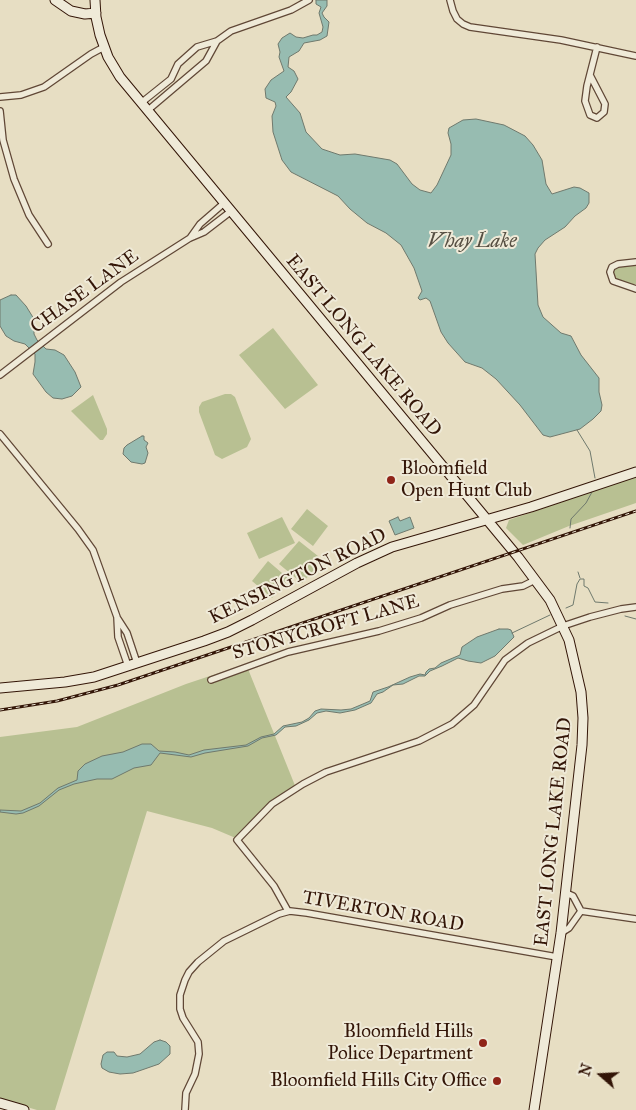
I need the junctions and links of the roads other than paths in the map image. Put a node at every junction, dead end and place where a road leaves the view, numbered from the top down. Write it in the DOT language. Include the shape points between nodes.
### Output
graph roads {
  1 [pos="55,0"];
  2 [pos="95,0"];
  3 [pos="309,0"];
  4 [pos="450,0"];
  5 [pos="96,13"];
  6 [pos="217,41"];
  7 [pos="597,47"];
  8 [pos="104,48"];
  9 [pos="636,56"];
  10 [pos="590,75"];
  11 [pos="172,79"];
  12 [pos="177,85"];
  13 [pos="158,90"];
  14 [pos="0,96"];
  15 [pos="163,97"];
  16 [pos="144,107"];
  17 [pos="0,111"];
  18 [pos="223,204"];
  19 [pos="230,212"];
  20 [pos="190,238"];
  21 [pos="48,244"];
  22 [pos="636,262"];
  23 [pos="636,289"];
  24 [pos="0,375"];
  25 [pos="0,434"];
  26 [pos="636,472"];
  27 [pos="485,519"];
  28 [pos="535,580"];
  29 [pos="636,607"];
  30 [pos="117,617"];
  31 [pos="564,626"];
  32 [pos="132,664"];
  33 [pos="211,680"];
  34 [pos="0,688"];
  35 [pos="566,893"];
  36 [pos="580,911"];
  37 [pos="288,912"];
  38 [pos="636,919"];
  39 [pos="561,933"];
  40 [pos="558,957"];
  41 [pos="0,1102"];
  42 [pos="24,1110"];
  43 [pos="185,1110"];
  44 [pos="534,1110"];
  1 -- 5 [label="main road" via="75,12"];
  2 -- 5 [label="main road, EAST LONG LAKE ROAD"];
  3 -- 6 [label="street" via="231,32"];
  4 -- 7 [label="street" via="457,19 470,27"];
  5 -- 8 [label="main road, EAST LONG LAKE ROAD"];
  6 -- 11 [label="street" via="197,47 178,64"];
  6 -- 12 [label="street" via="208,59"];
  7 -- 9 [label="street"];
  7 -- 10 [label="street"];
  8 -- 14 [label="street" via="44,87 21,95"];
  8 -- 16 [label="main road, EAST LONG LAKE ROAD" via="120,78"];
  10 -- 10 [label="street" via="585,101 590,115 597,118 603,114 605,104"];
  11 -- 12 [label="street"];
  11 -- 13 [label="street"];
  12 -- 15 [label="street"];
  13 -- 15 [label="street"];
  13 -- 16 [label="street"];
  15 -- 16 [label="street"];
  16 -- 18 [label="main road, EAST LONG LAKE ROAD"];
  17 -- 21 [label="street" via="3,140 14,179 29,215"];
  18 -- 19 [label="main road, EAST LONG LAKE ROAD"];
  18 -- 20 [label="street, CHASE LANE" via="200,224"];
  19 -- 20 [label="street, CHASE LANE" via="204,232"];
  19 -- 27 [label="main road, EAST LONG LAKE ROAD"];
  20 -- 24 [label="street, CHASE LANE" via="120,282"];
  22 -- 23 [label="street" via="618,264 610,272 613,281"];
  25 -- 30 [label="street" via="87,541 97,559"];
  26 -- 27 [label="main road, KENSINGTON ROAD" via="532,507"];
  27 -- 28 [label="main road, EAST LONG LAKE ROAD"];
  27 -- 32 [label="main road, KENSINGTON ROAD" via="392,547 228,632"];
  28 -- 31 [label="main road, EAST LONG LAKE ROAD"];
  28 -- 33 [label="street, STONYCROFT LANE" via="450,605 379,631 288,652"];
  29 -- 31 [label="street" via="598,614"];
  30 -- 32 [label="street" via="127,633"];
  30 -- 32 [label="street" via="118,637"];
  31 -- 35 [label="main road, EAST LONG LAKE ROAD" via="578,675 583,718"];
  31 -- 37 [label="street" via="510,655 474,705 452,724 419,741 311,779 282,797 237,840 274,886"];
  32 -- 34 [label="main road, KENSINGTON ROAD" via="78,680"];
  35 -- 36 [label="street" via="573,896"];
  35 -- 39 [label="main road, EAST LONG LAKE ROAD"];
  36 -- 38 [label="street"];
  36 -- 39 [label="street" via="569,928"];
  37 -- 40 [label="street, TIVERTON ROAD"];
  37 -- 43 [label="street, TIVERTON ROAD" via="224,941 187,975 180,991 179,1006 198,1042 199,1054 186,1094"];
  39 -- 40 [label="main road, EAST LONG LAKE ROAD"];
  40 -- 44 [label="main road, EAST LONG LAKE ROAD"];
  41 -- 42 [label="main road"];
}
